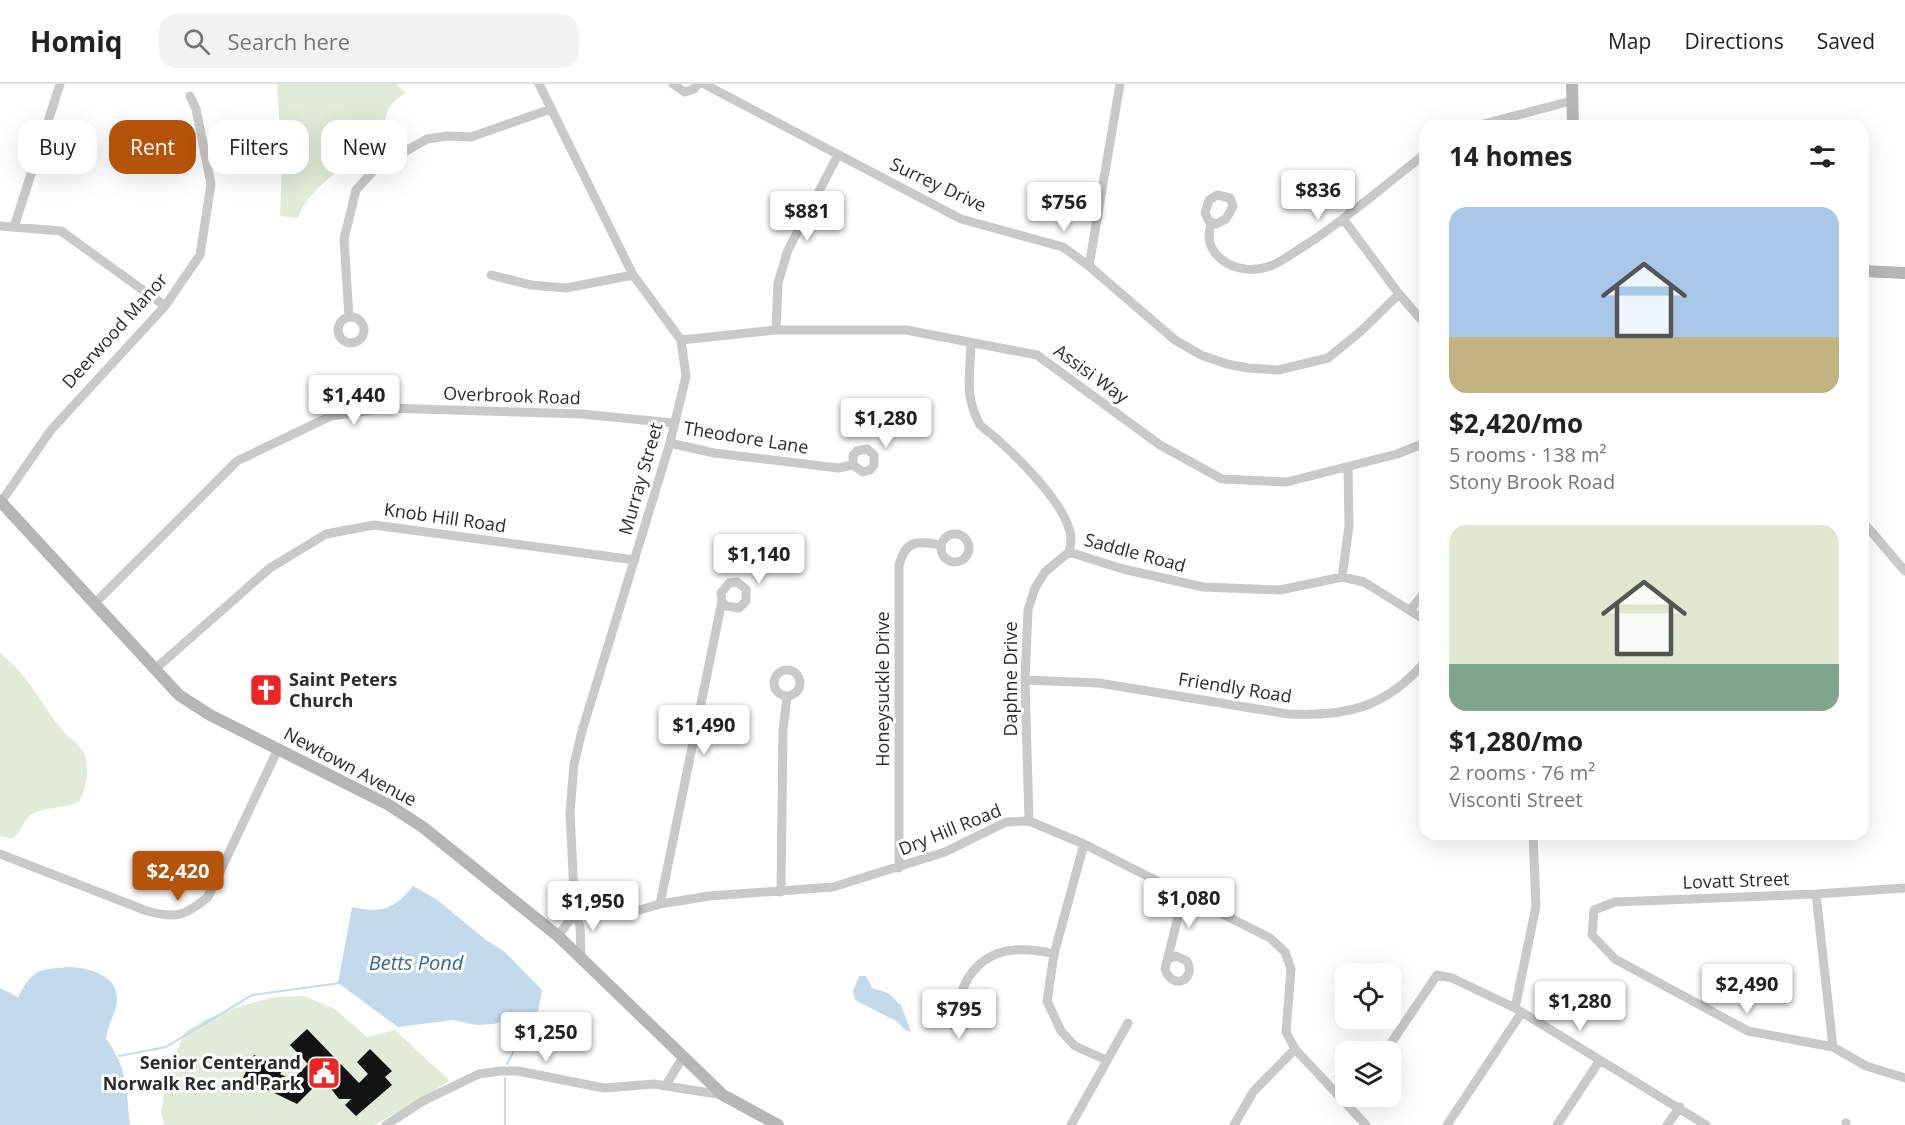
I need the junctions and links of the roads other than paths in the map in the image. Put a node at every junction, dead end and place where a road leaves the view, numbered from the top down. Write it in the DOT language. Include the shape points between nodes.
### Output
graph roads {
  1 [pos="60,84"];
  2 [pos="539,84"];
  3 [pos="673,84"];
  4 [pos="698,84"];
  5 [pos="704,84"];
  6 [pos="1120,84"];
  7 [pos="1572,84"];
  8 [pos="190,96"];
  9 [pos="1571,100"];
  10 [pos="551,109"];
  11 [pos="1498,120"];
  12 [pos="1573,120"];
  13 [pos="838,155"];
  14 [pos="1419,159"];
  15 [pos="1344,220"];
  16 [pos="1211,223"];
  17 [pos="0,226"];
  18 [pos="14,227"];
  19 [pos="1089,266"];
  20 [pos="1869,271"];
  21 [pos="1905,273"];
  22 [pos="491,275"];
  23 [pos="633,275"];
  24 [pos="1400,294"];
  25 [pos="165,306"];
  26 [pos="349,317"];
  27 [pos="1419,317"];
  28 [pos="776,330"];
  29 [pos="681,340"];
  30 [pos="971,344"];
  31 [pos="673,423"];
  32 [pos="670,443"];
  33 [pos="1419,445"];
  34 [pos="853,465"];
  35 [pos="1348,467"];
  36 [pos="0,502"];
  37 [pos="1869,529"];
  38 [pos="941,545"];
  39 [pos="1069,552"];
  40 [pos="635,560"];
  41 [pos="1905,571"];
  42 [pos="1342,577"];
  43 [pos="1419,599"];
  44 [pos="722,601"];
  45 [pos="94,604"];
  46 [pos="1411,609"];
  47 [pos="1419,615"];
  48 [pos="1419,667"];
  49 [pos="154,669"];
  50 [pos="1024,681"];
  51 [pos="787,697"];
  52 [pos="278,749"];
  53 [pos="1029,821"];
  54 [pos="1533,840"];
  55 [pos="1084,843"];
  56 [pos="0,854"];
  57 [pos="899,868"];
  58 [pos="1905,888"];
  59 [pos="781,892"];
  60 [pos="1184,893"];
  61 [pos="1816,894"];
  62 [pos="660,904"];
  63 [pos="575,913"];
  64 [pos="558,936"];
  65 [pos="1054,954"];
  66 [pos="581,957"];
  67 [pos="1168,959"];
  68 [pos="959,999"];
  69 [pos="1519,1010"];
  70 [pos="1128,1023"];
  71 [pos="1392,1041"];
  72 [pos="1833,1047"];
  73 [pos="1295,1049"];
  74 [pos="683,1057"];
  75 [pos="1106,1060"];
  76 [pos="1600,1060"];
  77 [pos="1905,1078"];
  78 [pos="666,1085"];
  79 [pos="1335,1085"];
  80 [pos="723,1095"];
  81 [pos="1356,1107"];
  82 [pos="1680,1107"];
  83 [pos="386,1125"];
  84 [pos="778,1125"];
  85 [pos="1071,1125"];
  86 [pos="1234,1125"];
  87 [pos="1366,1125"];
  88 [pos="1447,1125"];
  89 [pos="1557,1125"];
  90 [pos="1667,1125"];
  91 [pos="1706,1125"];
  1 -- 18 [label="street"];
  2 -- 10 [label="street, Murray Street"];
  3 -- 4 [label="street" via="685,92"];
  5 -- 13 [label="street, Surrey Drive"];
  6 -- 19 [label="street"];
  7 -- 9 [label="main road"];
  8 -- 25 [label="street, Deerwood Manor" via="211,184 200,255"];
  9 -- 11 [label="street"];
  9 -- 12 [label="main road"];
  10 -- 23 [label="street, Murray Street"];
  10 -- 26 [label="street" via="471,137 427,139 376,168 356,190 345,231"];
  13 -- 19 [label="street, Surrey Drive" via="961,219 1063,247"];
  13 -- 28 [label="street" via="788,250 778,283"];
  14 -- 15 [label="street"];
  15 -- 16 [label="street" via="1273,265 1257,269 1240,269 1214,253 1209,240"];
  15 -- 24 [label="street"];
  17 -- 18 [label="street"];
  18 -- 25 [label="street" via="61,231"];
  19 -- 24 [label="street, Surrey Drive" via="1175,340 1201,355 1248,369 1278,370 1328,358"];
  20 -- 21 [label="main road"];
  22 -- 23 [label="street" via="531,285 567,288"];
  23 -- 29 [label="street, Murray Street"];
  24 -- 27 [label="street"];
  25 -- 36 [label="street, Deerwood Manor" via="57,423"];
  28 -- 29 [label="street, Assisi Way"];
  28 -- 30 [label="street, Assisi Way" via="906,330"];
  29 -- 31 [label="street, Murray Street" via="686,376"];
  30 -- 35 [label="street, Assisi Way" via="1037,355 1160,445 1222,479 1287,482"];
  30 -- 39 [label="street, Saddle Road" via="969,399 974,414 980,425 1051,496 1071,538"];
  31 -- 32 [label="street, Murray Street"];
  31 -- 45 [label="street, Overbrook Road" via="582,414 386,408 331,416 237,461"];
  32 -- 34 [label="street, Theodore Lane" via="796,463 838,468"];
  32 -- 40 [label="street, Murray Street"];
  33 -- 35 [label="street, Assisi Way"];
  35 -- 42 [label="street" via="1349,526"];
  36 -- 45 [label="main road, Newtown Avenue"];
  37 -- 41 [label="street"];
  38 -- 57 [label="street, Honeysuckle Drive" via="914,543 906,549 899,566"];
  39 -- 42 [label="street, Saddle Road" via="1203,587 1280,590"];
  39 -- 50 [label="street, Daphne Drive" via="1045,572 1035,588 1028,610"];
  40 -- 49 [label="street, Knob Hill Road" via="374,525 326,534 270,568"];
  40 -- 63 [label="street, Murray Street" via="574,764 570,813"];
  42 -- 46 [label="street, Saddle Road" via="1364,582"];
  43 -- 46 [label="street"];
  44 -- 62 [label="street"];
  45 -- 49 [label="main road, Newtown Avenue"];
  46 -- 47 [label="street, Saddle Road"];
  48 -- 50 [label="street, Friendly Road" via="1371,704 1348,713 1317,715 1288,714 1099,683"];
  49 -- 52 [label="main road, Newtown Avenue" via="190,703"];
  50 -- 53 [label="street, Daphne Drive"];
  51 -- 59 [label="street"];
  52 -- 56 [label="street" via="208,897 181,915 147,911"];
  52 -- 64 [label="main road, Newtown Avenue" via="415,822"];
  53 -- 55 [label="street, Dry Hill Road"];
  53 -- 57 [label="street, Dry Hill Road" via="1006,822 945,852"];
  54 -- 69 [label="street" via="1536,906"];
  55 -- 60 [label="street, Dry Hill Road"];
  55 -- 65 [label="street"];
  57 -- 59 [label="street, Dry Hill Road" via="833,887"];
  58 -- 61 [label="street, Lovatt Street"];
  59 -- 62 [label="street, Dry Hill Road" via="709,896"];
  60 -- 67 [label="street"];
  60 -- 73 [label="street, Dry Hill Road" via="1270,938 1285,952 1291,969 1286,1032"];
  61 -- 72 [label="street"];
  61 -- 72 [label="street, Lovatt Street" via="1615,902 1594,910 1592,935 1615,959 1748,1031"];
  62 -- 63 [label="street, Dry Hill Road" via="633,912"];
  63 -- 64 [label="street"];
  63 -- 66 [label="street, Murray Street" via="580,926"];
  64 -- 66 [label="main road, Newtown Avenue"];
  65 -- 68 [label="street" via="1016,948 992,956 971,972"];
  65 -- 75 [label="street" via="1047,1001 1052,1014 1075,1046"];
  66 -- 74 [label="main road, Newtown Avenue"];
  69 -- 71 [label="street" via="1452,978 1437,975"];
  69 -- 76 [label="street"];
  69 -- 88 [label="street"];
  70 -- 75 [label="street"];
  72 -- 77 [label="street" via="1866,1066"];
  73 -- 79 [label="street, Dry Hill Road"];
  73 -- 86 [label="street" via="1253,1092"];
  74 -- 78 [label="street"];
  74 -- 80 [label="main road, Newtown Avenue"];
  75 -- 85 [label="street"];
  76 -- 82 [label="street"];
  76 -- 89 [label="street"];
  78 -- 80 [label="street"];
  78 -- 83 [label="street" via="604,1088 518,1071 478,1074 423,1101"];
  80 -- 84 [label="main road, Newtown Avenue"];
  81 -- 87 [label="street, Dry Hill Road"];
  82 -- 90 [label="street"];
  82 -- 91 [label="street"];
}
